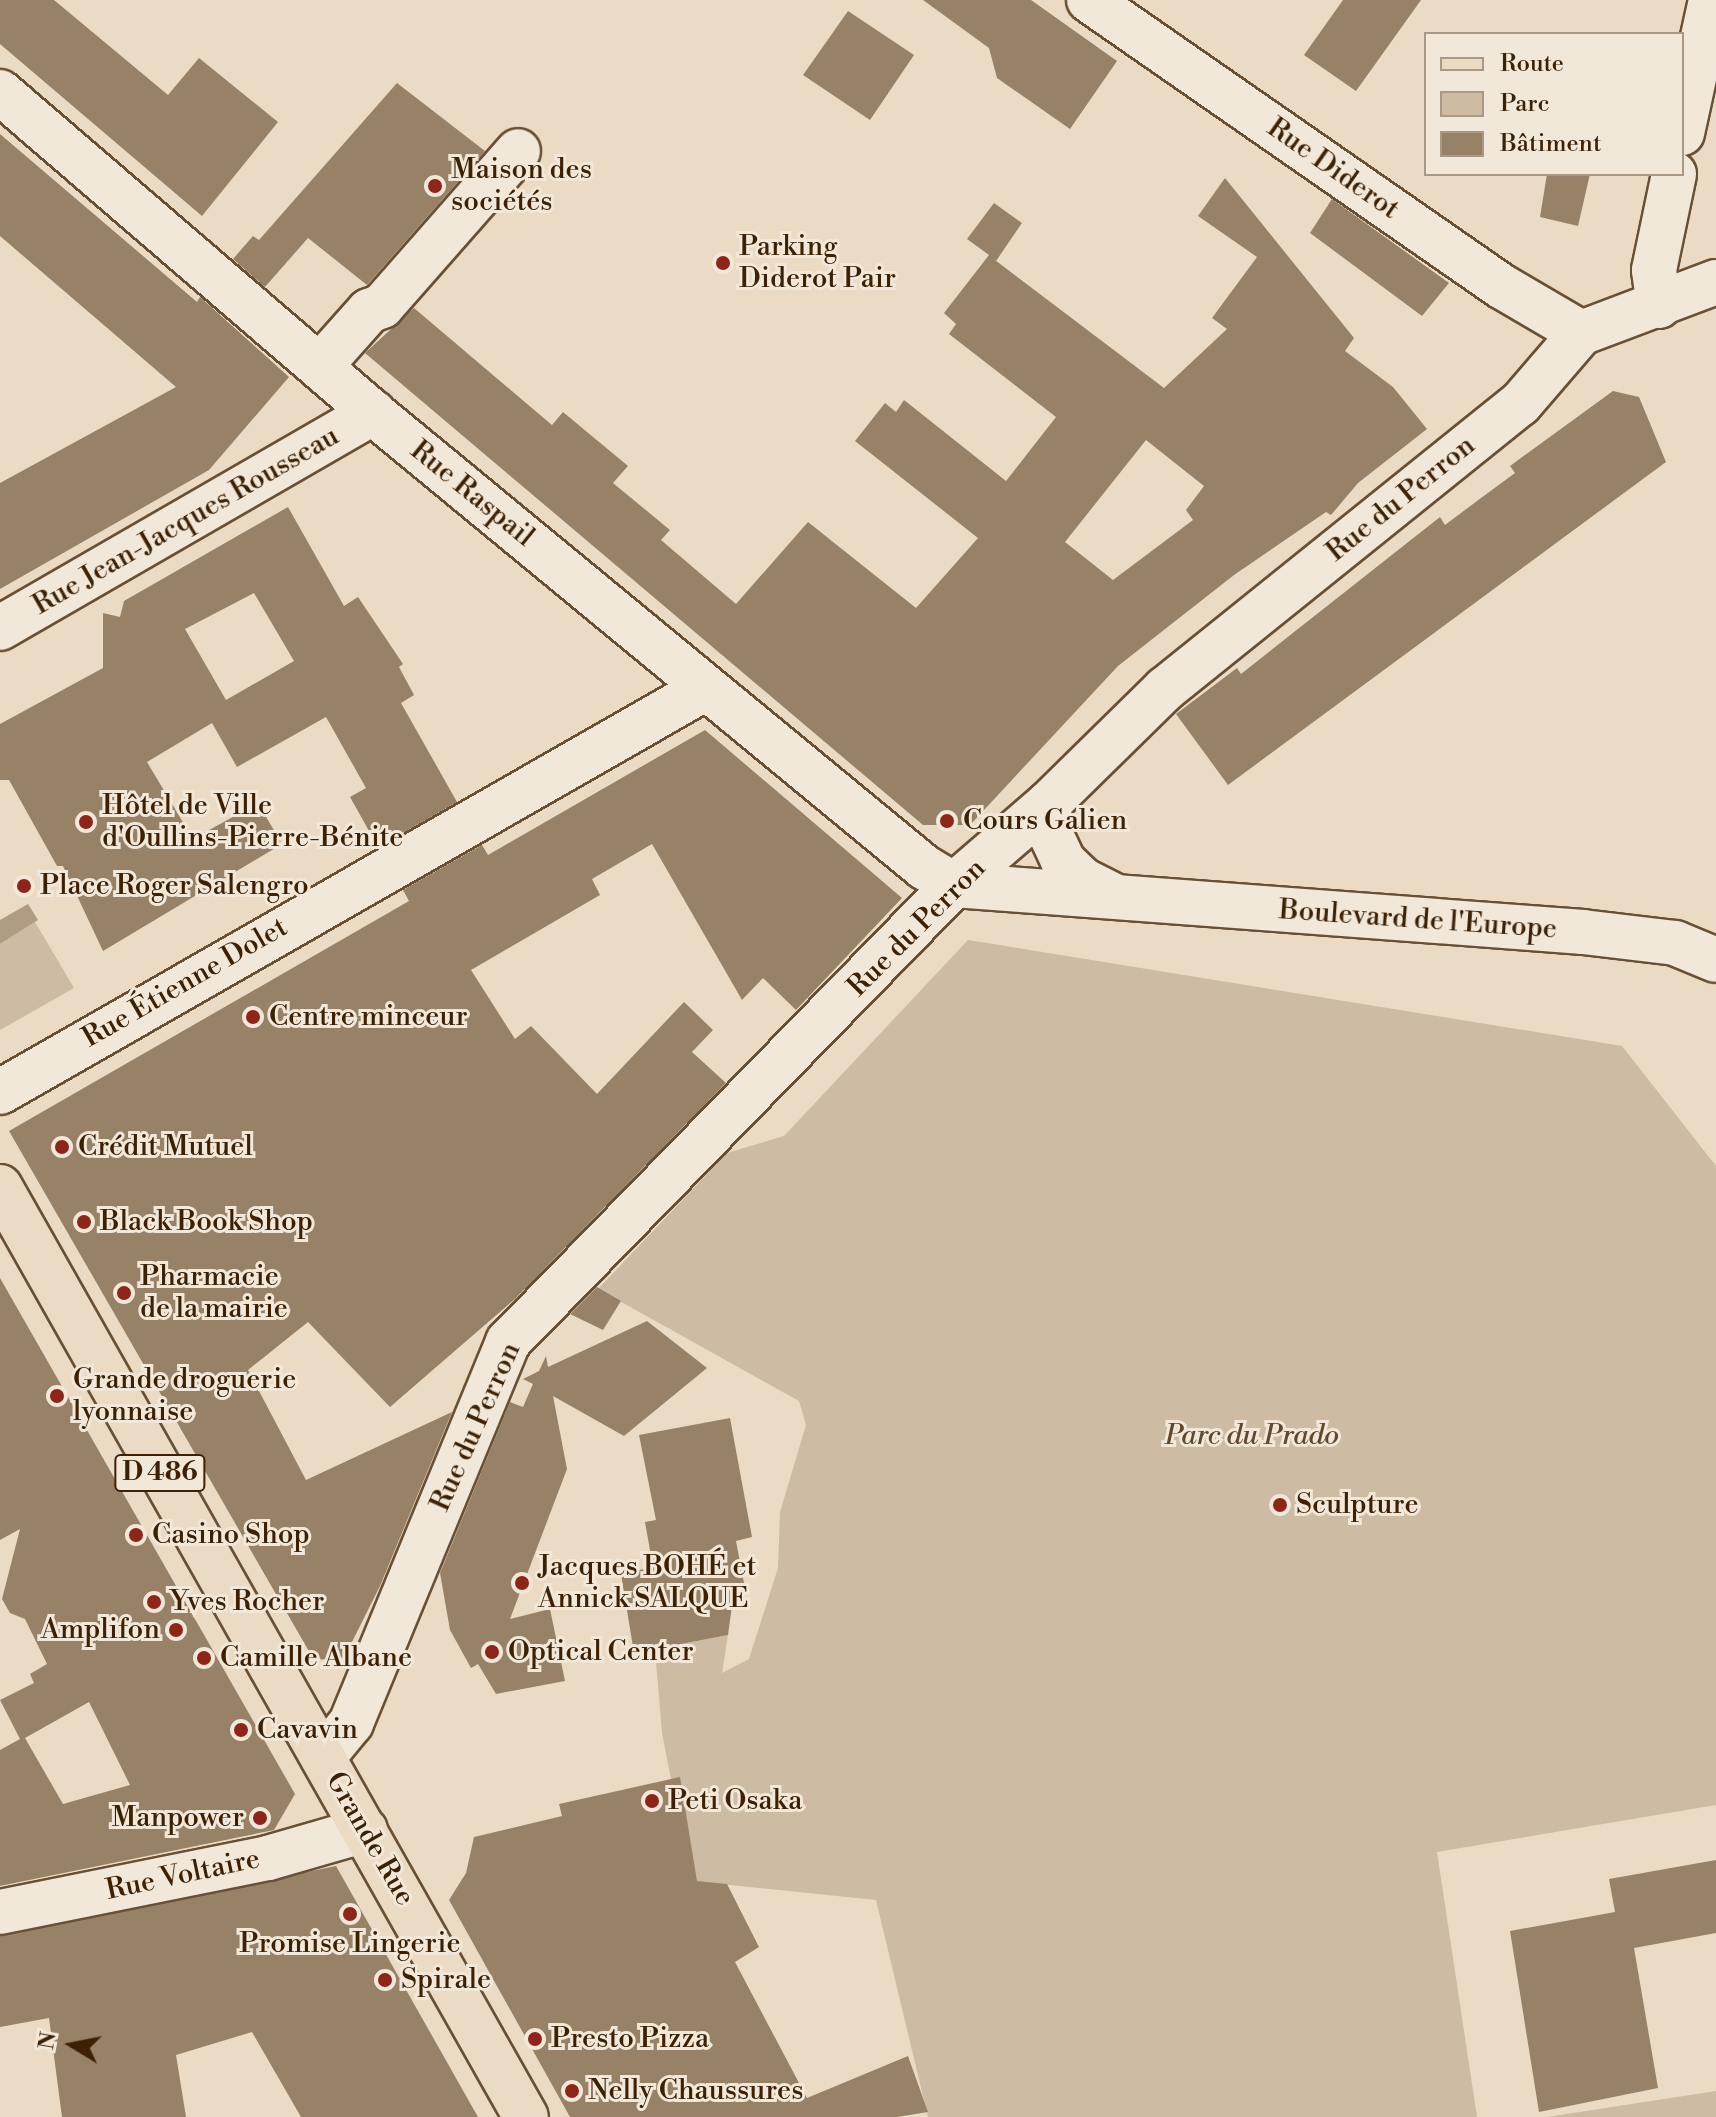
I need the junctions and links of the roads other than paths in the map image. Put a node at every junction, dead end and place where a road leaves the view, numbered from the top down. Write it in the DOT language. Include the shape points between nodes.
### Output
graph roads {
  1 [pos="1089,0"];
  2 [pos="1711,0"];
  3 [pos="0,92"];
  4 [pos="1684,124"];
  5 [pos="518,151"];
  6 [pos="1674,176"];
  7 [pos="1716,282"];
  8 [pos="1659,306"];
  9 [pos="1581,333"];
  10 [pos="320,366"];
  11 [pos="373,413"];
  12 [pos="0,628"];
  13 [pos="706,688"];
  14 [pos="1048,804"];
  15 [pos="954,885"];
  16 [pos="1116,897"];
  17 [pos="1716,960"];
  18 [pos="0,1092"];
  19 [pos="0,1187"];
  20 [pos="323,1757"];
  21 [pos="365,1830"];
  22 [pos="0,1912"];
  23 [pos="526,2117"];
  1 -- 9 [label="street, Rue Diderot" via="1501,286"];
  2 -- 4 [label="street"];
  3 -- 10 [label="street, Rue Raspail"];
  5 -- 10 [label="street" via="382,306 369,311"];
  6 -- 8 [label="street" via="1654,270"];
  7 -- 8 [label="street"];
  8 -- 9 [label="street"];
  9 -- 14 [label="street, Rue du Perron" via="1520,404 1165,689"];
  10 -- 11 [label="street, Rue Raspail"];
  11 -- 12 [label="street, Rue Jean-Jacques Rousseau"];
  11 -- 13 [label="street, Rue Raspail"];
  13 -- 15 [label="street, Rue Raspail" via="924,867"];
  13 -- 18 [label="street, Rue Étienne Dolet"];
  14 -- 15 [label="street, Rue du Perron"];
  14 -- 16 [label="street, Boulevard de l'Europe" via="1052,837 1063,861 1083,880"];
  15 -- 16 [label="street, Boulevard de l'Europe"];
  15 -- 20 [label="street, Rue du Perron" via="508,1342 351,1723"];
  16 -- 17 [label="street, Boulevard de l'Europe" via="1583,932 1675,943"];
  19 -- 20 [label="main road, Grande Rue / D 486"];
  20 -- 21 [label="main road, Grande Rue / D 486"];
  21 -- 22 [label="street, Rue Voltaire" via="268,1858"];
  21 -- 23 [label="main road, Grande Rue / D 486"];
}
